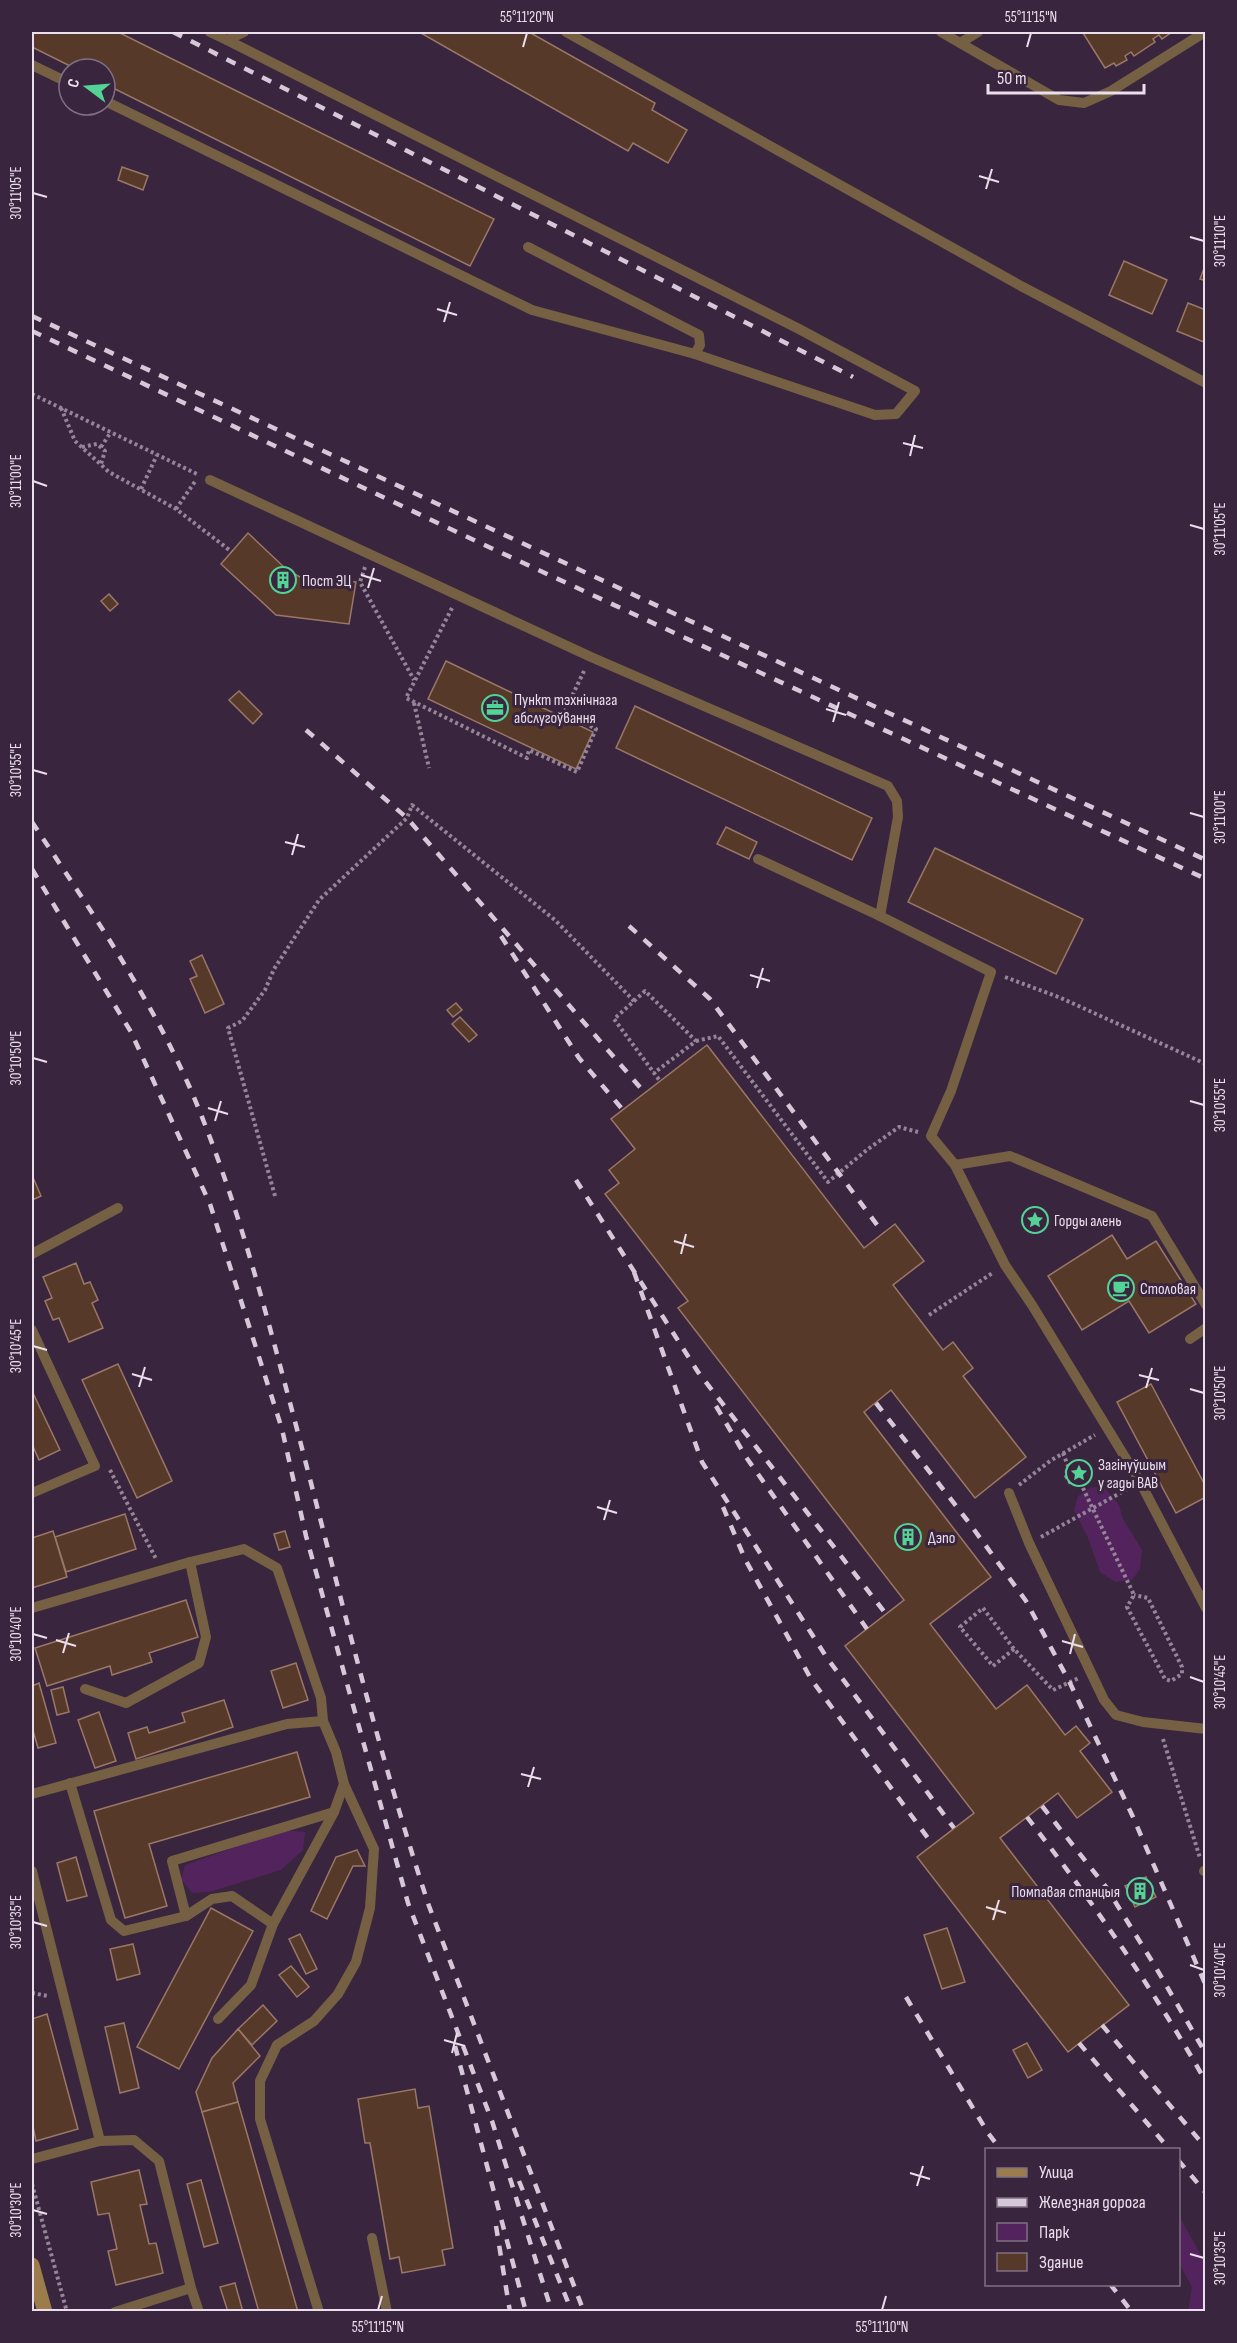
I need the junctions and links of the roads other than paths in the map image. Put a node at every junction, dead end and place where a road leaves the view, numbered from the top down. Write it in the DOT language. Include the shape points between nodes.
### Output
graph roads {
  1 [pos="210,32"];
  2 [pos="244,32"];
  3 [pos="566,32"];
  4 [pos="941,32"];
  5 [pos="978,32"];
  6 [pos="1205,32"];
  7 [pos="227,40"];
  8 [pos="960,43"];
  9 [pos="32,65"];
  10 [pos="57,77"];
  11 [pos="117,107"];
  12 [pos="528,247"];
  13 [pos="695,354"];
  14 [pos="1206,383"];
  15 [pos="210,480"];
  16 [pos="758,859"];
  17 [pos="880,916"];
  18 [pos="955,1165"];
  19 [pos="118,1208"];
  20 [pos="32,1254"];
  21 [pos="1206,1305"];
  22 [pos="1206,1328"];
  23 [pos="32,1330"];
  24 [pos="1190,1339"];
  25 [pos="32,1493"];
  26 [pos="1009,1493"];
  27 [pos="190,1562"];
  28 [pos="32,1608"];
  29 [pos="1206,1608"];
  30 [pos="85,1689"];
  31 [pos="322,1721"];
  32 [pos="1206,1729"];
  33 [pos="70,1784"];
  34 [pos="344,1784"];
  35 [pos="32,1794"];
  36 [pos="334,1812"];
  37 [pos="32,1871"];
  38 [pos="186,1917"];
  39 [pos="273,1924"];
  40 [pos="218,2019"];
  41 [pos="100,2141"];
  42 [pos="32,2159"];
  43 [pos="372,2238"];
  44 [pos="32,2265"];
  45 [pos="191,2288"];
  46 [pos="144,2308"];
  47 [pos="45,2312"];
  48 [pos="115,2312"];
  49 [pos="199,2312"];
  50 [pos="319,2312"];
  51 [pos="387,2312"];
  1 -- 7 [label="lane"];
  2 -- 7 [label="lane"];
  3 -- 14 [label="lane" via="1022,286"];
  4 -- 8 [label="lane"];
  5 -- 8 [label="lane"];
  6 -- 8 [label="lane" via="1084,104 1059,100"];
  7 -- 13 [label="lane" via="915,391 896,414 875,415"];
  9 -- 10 [label="lane"];
  11 -- 13 [label="lane" via="532,310"];
  12 -- 13 [label="lane" via="699,335 700,345"];
  15 -- 17 [label="lane" via="591,657 888,786 897,801 898,817"];
  16 -- 17 [label="lane"];
  17 -- 18 [label="lane" via="991,972 951,1091 931,1136"];
  18 -- 21 [label="lane" via="1010,1156 1152,1216"];
  18 -- 29 [label="lane" via="1005,1265 1139,1480"];
  19 -- 20 [label="lane"];
  22 -- 24 [label="lane"];
  23 -- 25 [label="lane" via="95,1467"];
  26 -- 32 [label="lane" via="1090,1672 1116,1715"];
  27 -- 28 [label="lane"];
  27 -- 30 [label="lane" via="206,1637 199,1663 126,1703"];
  27 -- 31 [label="lane" via="244,1549 277,1568 321,1698"];
  31 -- 33 [label="lane" via="287,1724"];
  31 -- 34 [label="lane"];
  33 -- 35 [label="lane"];
  33 -- 38 [label="lane" via="111,1920 124,1931"];
  34 -- 36 [label="lane"];
  34 -- 50 [label="lane" via="374,1849 370,1908 356,1962 338,1994 314,2021 277,2045 260,2081 260,2119"];
  36 -- 38 [label="lane" via="172,1861"];
  36 -- 39 [label="lane"];
  37 -- 41 [label="lane"];
  38 -- 39 [label="lane" via="212,1899 232,1896"];
  39 -- 40 [label="lane" via="251,1985"];
  41 -- 42 [label="lane"];
  41 -- 45 [label="lane" via="134,2140 159,2161"];
  43 -- 51 [label="lane"];
  44 -- 47 [label="main road"];
  45 -- 46 [label="lane"];
  45 -- 49 [label="lane"];
  46 -- 48 [label="lane"];
}
